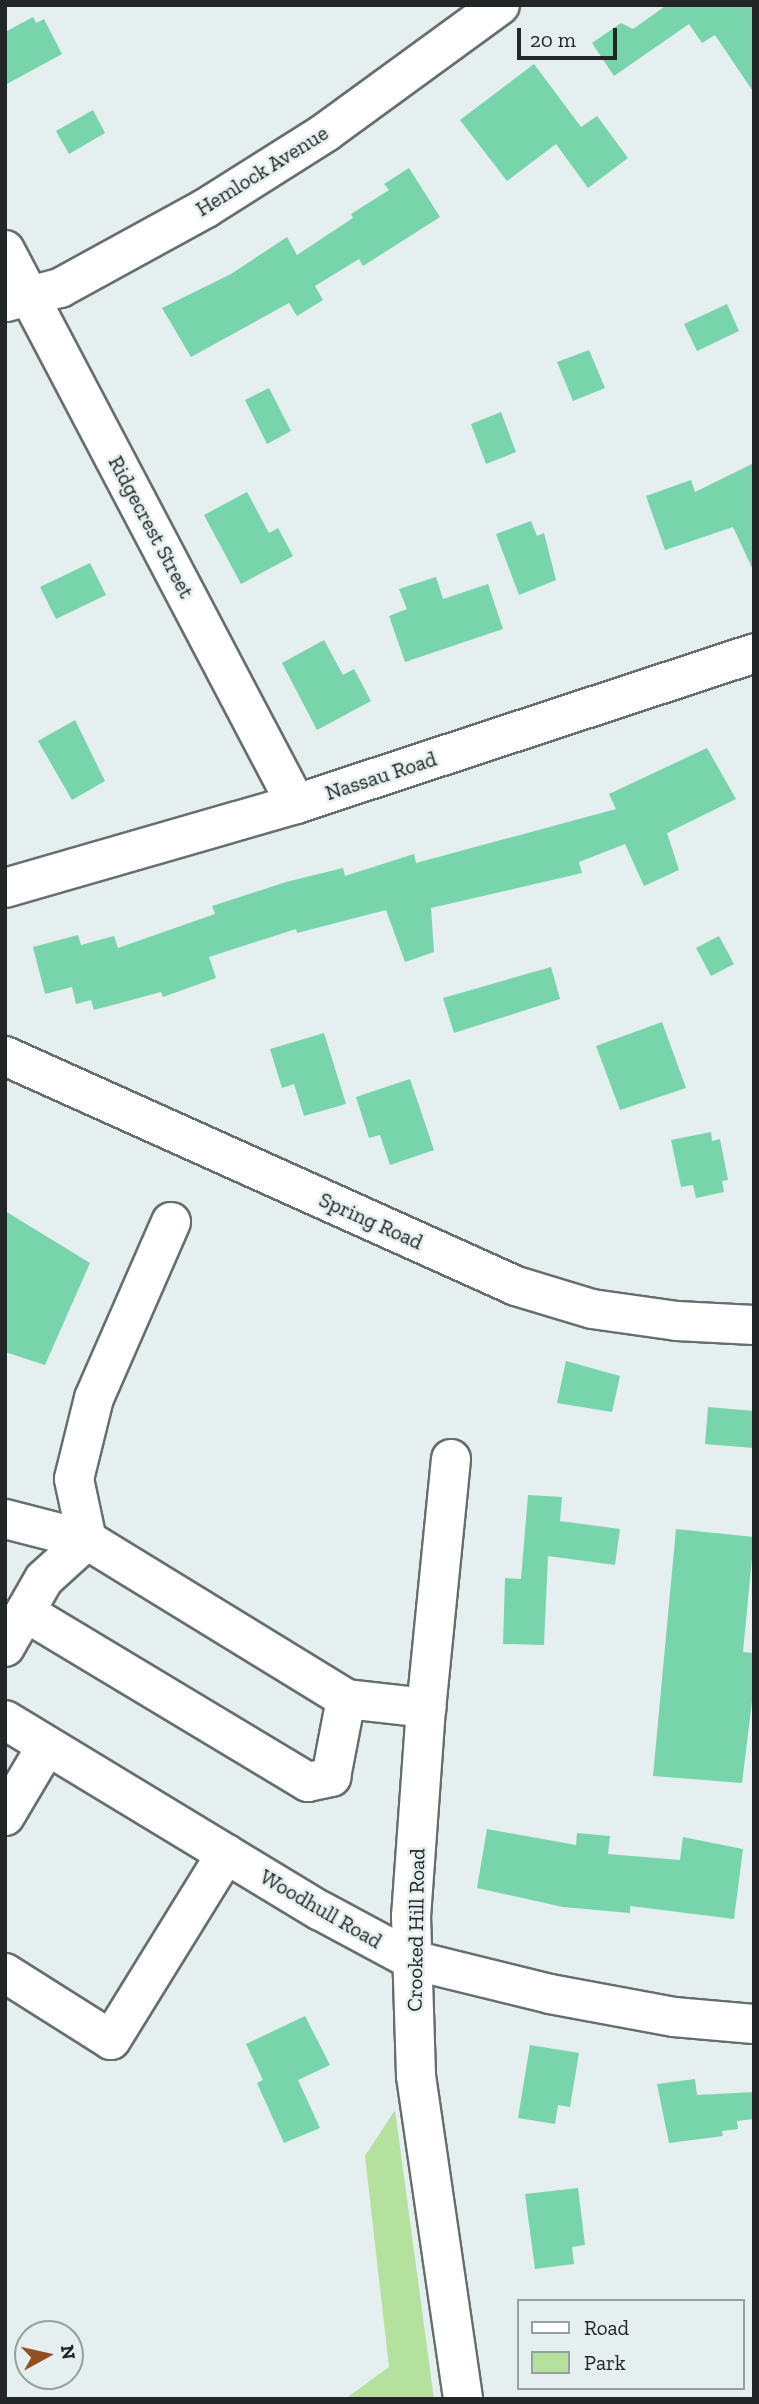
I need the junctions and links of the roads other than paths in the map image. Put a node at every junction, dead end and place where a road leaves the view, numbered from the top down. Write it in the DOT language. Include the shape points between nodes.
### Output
graph roads {
  1 [pos="500,5"];
  2 [pos="5,250"];
  3 [pos="17,299"];
  4 [pos="754,653"];
  5 [pos="296,804"];
  6 [pos="5,888"];
  7 [pos="5,1056"];
  8 [pos="171,1222"];
  9 [pos="754,1325"];
  10 [pos="451,1459"];
  11 [pos="5,1519"];
  12 [pos="87,1540"];
  13 [pos="25,1612"];
  14 [pos="5,1647"];
  15 [pos="346,1699"];
  16 [pos="426,1708"];
  17 [pos="5,1720"];
  18 [pos="46,1747"];
  19 [pos="5,1816"];
  20 [pos="226,1854"];
  21 [pos="412,1960"];
  22 [pos="5,1973"];
  23 [pos="754,2024"];
  24 [pos="463,2399"];
  1 -- 3 [label="street, Hemlock Avenue" via="326,132 205,208 60,288"];
  2 -- 3 [label="street, Ridgecrest Street"];
  3 -- 5 [label="street, Ridgecrest Street"];
  4 -- 5 [label="street, Nassau Road"];
  5 -- 6 [label="street, Nassau Road"];
  7 -- 9 [label="street, Spring Road" via="516,1286 592,1309 677,1321"];
  8 -- 12 [label="street" via="94,1398 74,1479"];
  10 -- 16 [label="street, Crooked Hill Road"];
  11 -- 12 [label="street"];
  12 -- 13 [label="street" via="44,1579"];
  12 -- 15 [label="street"];
  13 -- 14 [label="street"];
  13 -- 15 [label="street" via="308,1782 331,1777"];
  15 -- 16 [label="street"];
  16 -- 21 [label="street, Crooked Hill Road"];
  17 -- 18 [label="street, Woodhull Road"];
  18 -- 19 [label="street"];
  18 -- 20 [label="street, Woodhull Road"];
  20 -- 21 [label="street, Woodhull Road"];
  20 -- 22 [label="street" via="111,2040"];
  21 -- 23 [label="street, Woodhull Road" via="564,1997 674,2017"];
  21 -- 24 [label="street, Crooked Hill Road" via="416,2076"];
}
